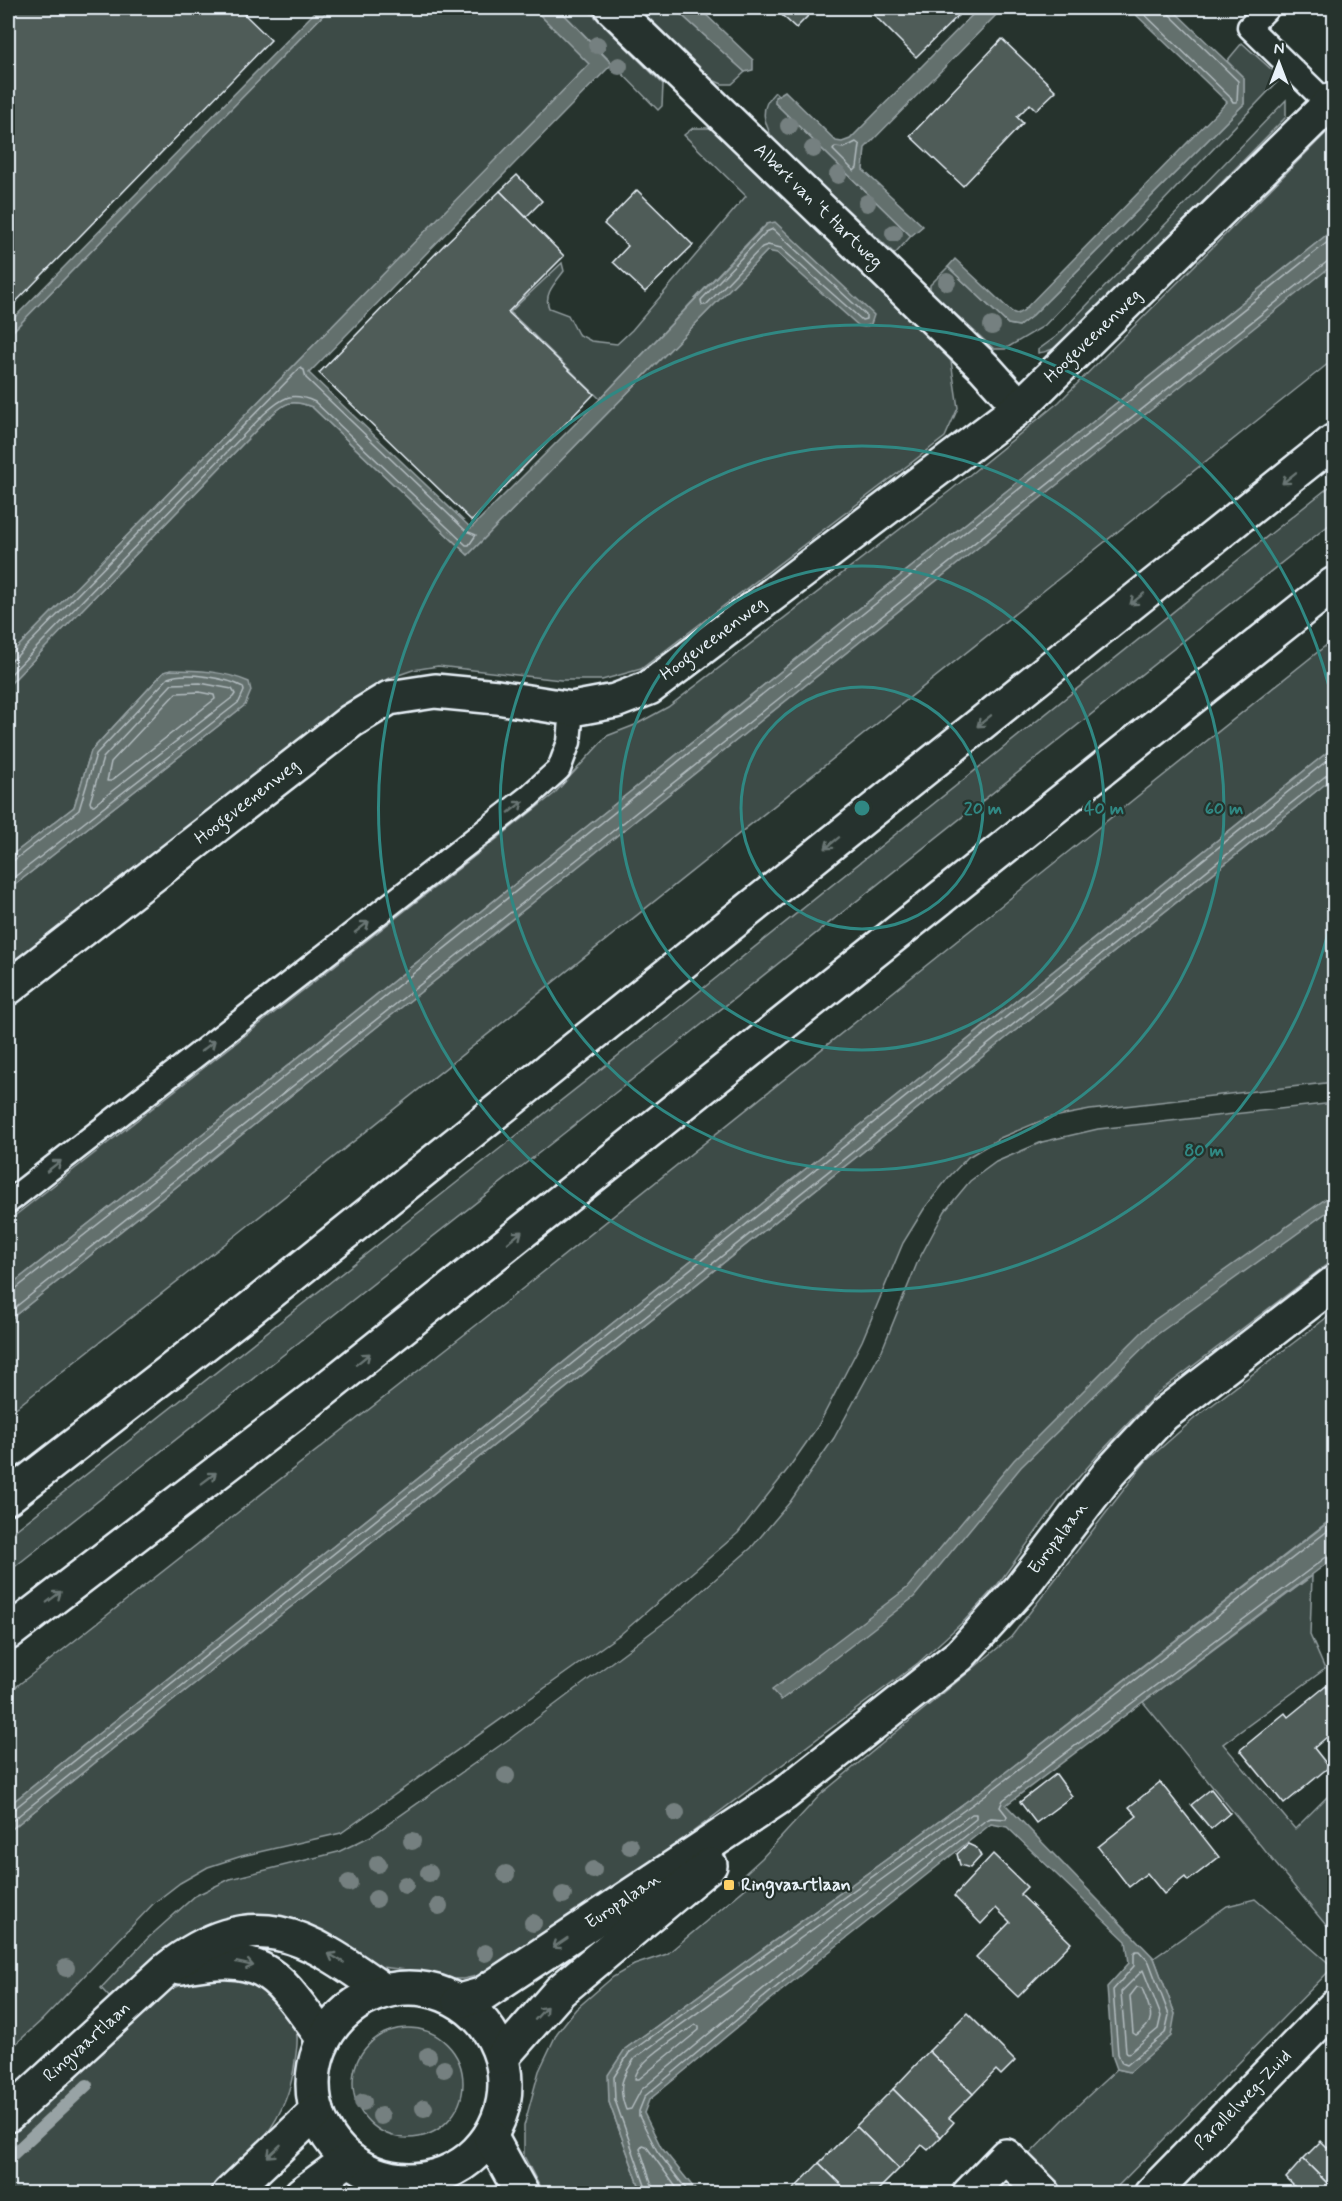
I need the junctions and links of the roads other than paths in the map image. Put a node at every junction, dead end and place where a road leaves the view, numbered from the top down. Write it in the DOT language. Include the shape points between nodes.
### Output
graph roads {
  1 [pos="612,8"];
  2 [pos="1268,8"];
  3 [pos="1332,102"];
  4 [pos="1020,407"];
  5 [pos="1335,441"];
  6 [pos="1335,584"];
  7 [pos="572,709"];
  8 [pos="8,988"];
  9 [pos="8,1202"];
  10 [pos="1335,1283"];
  11 [pos="8,1497"];
  12 [pos="8,1633"];
  13 [pos="784,1794"];
  14 [pos="167,1969"];
  15 [pos="384,1991"];
  16 [pos="459,2001"];
  17 [pos="1335,2007"];
  18 [pos="324,2039"];
  19 [pos="502,2056"];
  20 [pos="317,2111"];
  21 [pos="8,2115"];
  22 [pos="490,2136"];
  23 [pos="349,2159"];
  24 [pos="444,2185"];
  25 [pos="229,2193"];
  26 [pos="301,2193"];
  27 [pos="522,2193"];
  28 [pos="969,2193"];
  29 [pos="1044,2193"];
  30 [pos="1151,2193"];
  1 -- 4 [label="main road, Albert van 't Hartweg" via="984,367"];
  2 -- 3 [label="lane" via="1249,27"];
  3 -- 4 [label="main road, Hoogeveenenweg"];
  4 -- 7 [label="main road, Hoogeveenenweg" via="649,688 615,701"];
  5 -- 11 [label="main road, one-way" via="250,1309"];
  12 -- 6 [label="main road, one-way" via="323,1391"];
  7 -- 8 [label="main road, Hoogeveenenweg" via="435,691 389,698 351,721"];
  9 -- 7 [label="lane, one-way" via="528,797 558,769 569,742"];
  10 -- 13 [label="main road, Europalaan" via="1163,1415 1110,1472 1020,1589 960,1655"];
  13 -- 16 [label="main road, Europalaan, one-way" via="481,1995"];
  19 -- 13 [label="main road, Europalaan, one-way" via="560,1991 717,1858"];
  15 -- 14 [label="main road, Ringvaartlaan, one-way" via="308,1942 256,1930 233,1934 190,1951"];
  14 -- 18 [label="main road, one-way" via="216,1960 249,1963 267,1971 283,1985"];
  14 -- 21 [label="main road, Ringvaartlaan"];
  15 -- 16 [label="main road" via="423,1989"];
  15 -- 18 [label="main road" via="349,2009 334,2022"];
  16 -- 19 [label="main road" via="485,2025"];
  17 -- 30 [label="main road, Parallelweg-Zuid"];
  18 -- 20 [label="main road" via="313,2075"];
  19 -- 22 [label="main road" via="505,2098"];
  20 -- 23 [label="main road" via="335,2146"];
  20 -- 25 [label="main road, one-way"];
  22 -- 24 [label="main road" via="479,2150 451,2171"];
  22 -- 27 [label="main road"];
  23 -- 24 [label="main road" via="381,2176"];
  23 -- 26 [label="main road"];
  28 -- 29 [label="main road" via="1006,2156"];
}
